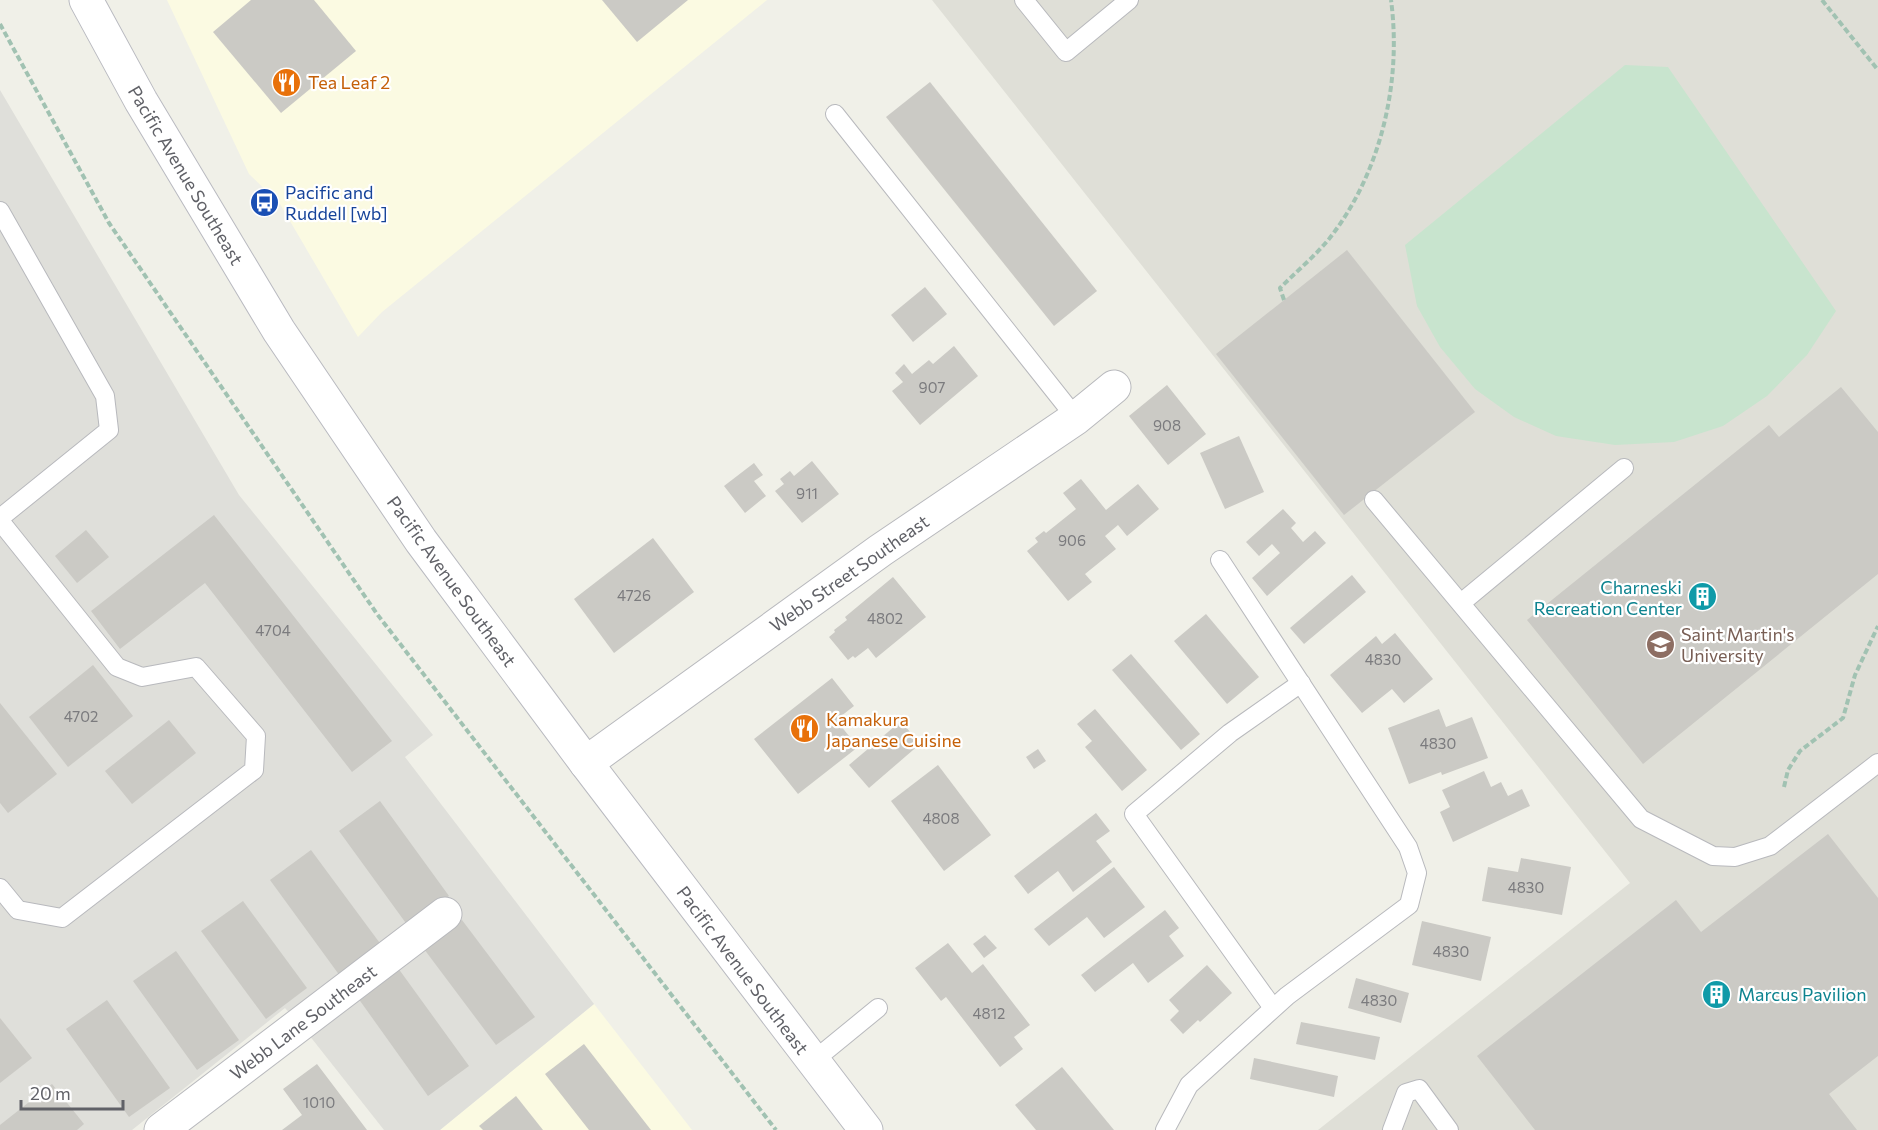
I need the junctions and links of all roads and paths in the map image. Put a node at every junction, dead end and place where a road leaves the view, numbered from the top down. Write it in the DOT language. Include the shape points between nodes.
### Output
graph roads {
  1 [pos="86,0"];
  2 [pos="1024,0"];
  3 [pos="1130,0"];
  4 [pos="1391,0"];
  5 [pos="1822,0"];
  6 [pos="0,24"];
  7 [pos="1878,70"];
  8 [pos="835,114"];
  9 [pos="0,211"];
  10 [pos="1284,300"];
  11 [pos="1114,387"];
  12 [pos="1076,418"];
  13 [pos="1624,468"];
  14 [pos="1374,500"];
  15 [pos="0,519"];
  16 [pos="1220,560"];
  17 [pos="1461,603"];
  18 [pos="1878,626"];
  19 [pos="1301,683"];
  20 [pos="586,763"];
  21 [pos="1878,763"];
  22 [pos="1784,787"];
  23 [pos="0,888"];
  24 [pos="445,914"];
  25 [pos="878,1008"];
  26 [pos="1273,1008"];
  27 [pos="812,1062"];
  28 [pos="161,1130"];
  29 [pos="776,1130"];
  30 [pos="866,1130"];
  31 [pos="1165,1130"];
  32 [pos="1392,1130"];
  33 [pos="1449,1130"];
  1 -- 20 [label="main road, Pacific Avenue Southeast" via="141,101 279,331 421,542"];
  2 -- 3 [label="lane" via="1066,52"];
  4 -- 10 [label="path" via="1395,27 1392,82 1369,170 1349,211 1328,240 1280,288"];
  5 -- 7 [label="path"];
  6 -- 29 [label="path" via="109,223 377,614"];
  8 -- 12 [label="lane"];
  9 -- 15 [label="lane" via="105,396 109,430"];
  11 -- 12 [label="main road, Webb Street Southeast"];
  12 -- 20 [label="main road, Webb Street Southeast" via="881,550"];
  13 -- 17 [label="lane"];
  14 -- 17 [label="lane"];
  15 -- 23 [label="lane" via="117,667 142,677 196,668 256,736 254,770 62,918 18,910"];
  16 -- 19 [label="lane"];
  17 -- 21 [label="lane" via="1641,819 1713,856 1735,857 1770,846"];
  18 -- 22 [label="path" via="1855,675 1843,718 1800,751 1788,770"];
  19 -- 26 [label="lane" via="1408,847 1417,873 1409,905"];
  19 -- 26 [label="lane" via="1230,734 1134,814"];
  20 -- 27 [label="main road, Pacific Avenue Southeast"];
  24 -- 28 [label="main road, Webb Lane Southeast"];
  25 -- 27 [label="lane"];
  26 -- 31 [label="lane" via="1189,1085"];
  27 -- 30 [label="main road, Pacific Avenue Southeast"];
  32 -- 33 [label="lane" via="1406,1093 1419,1089"];
}
